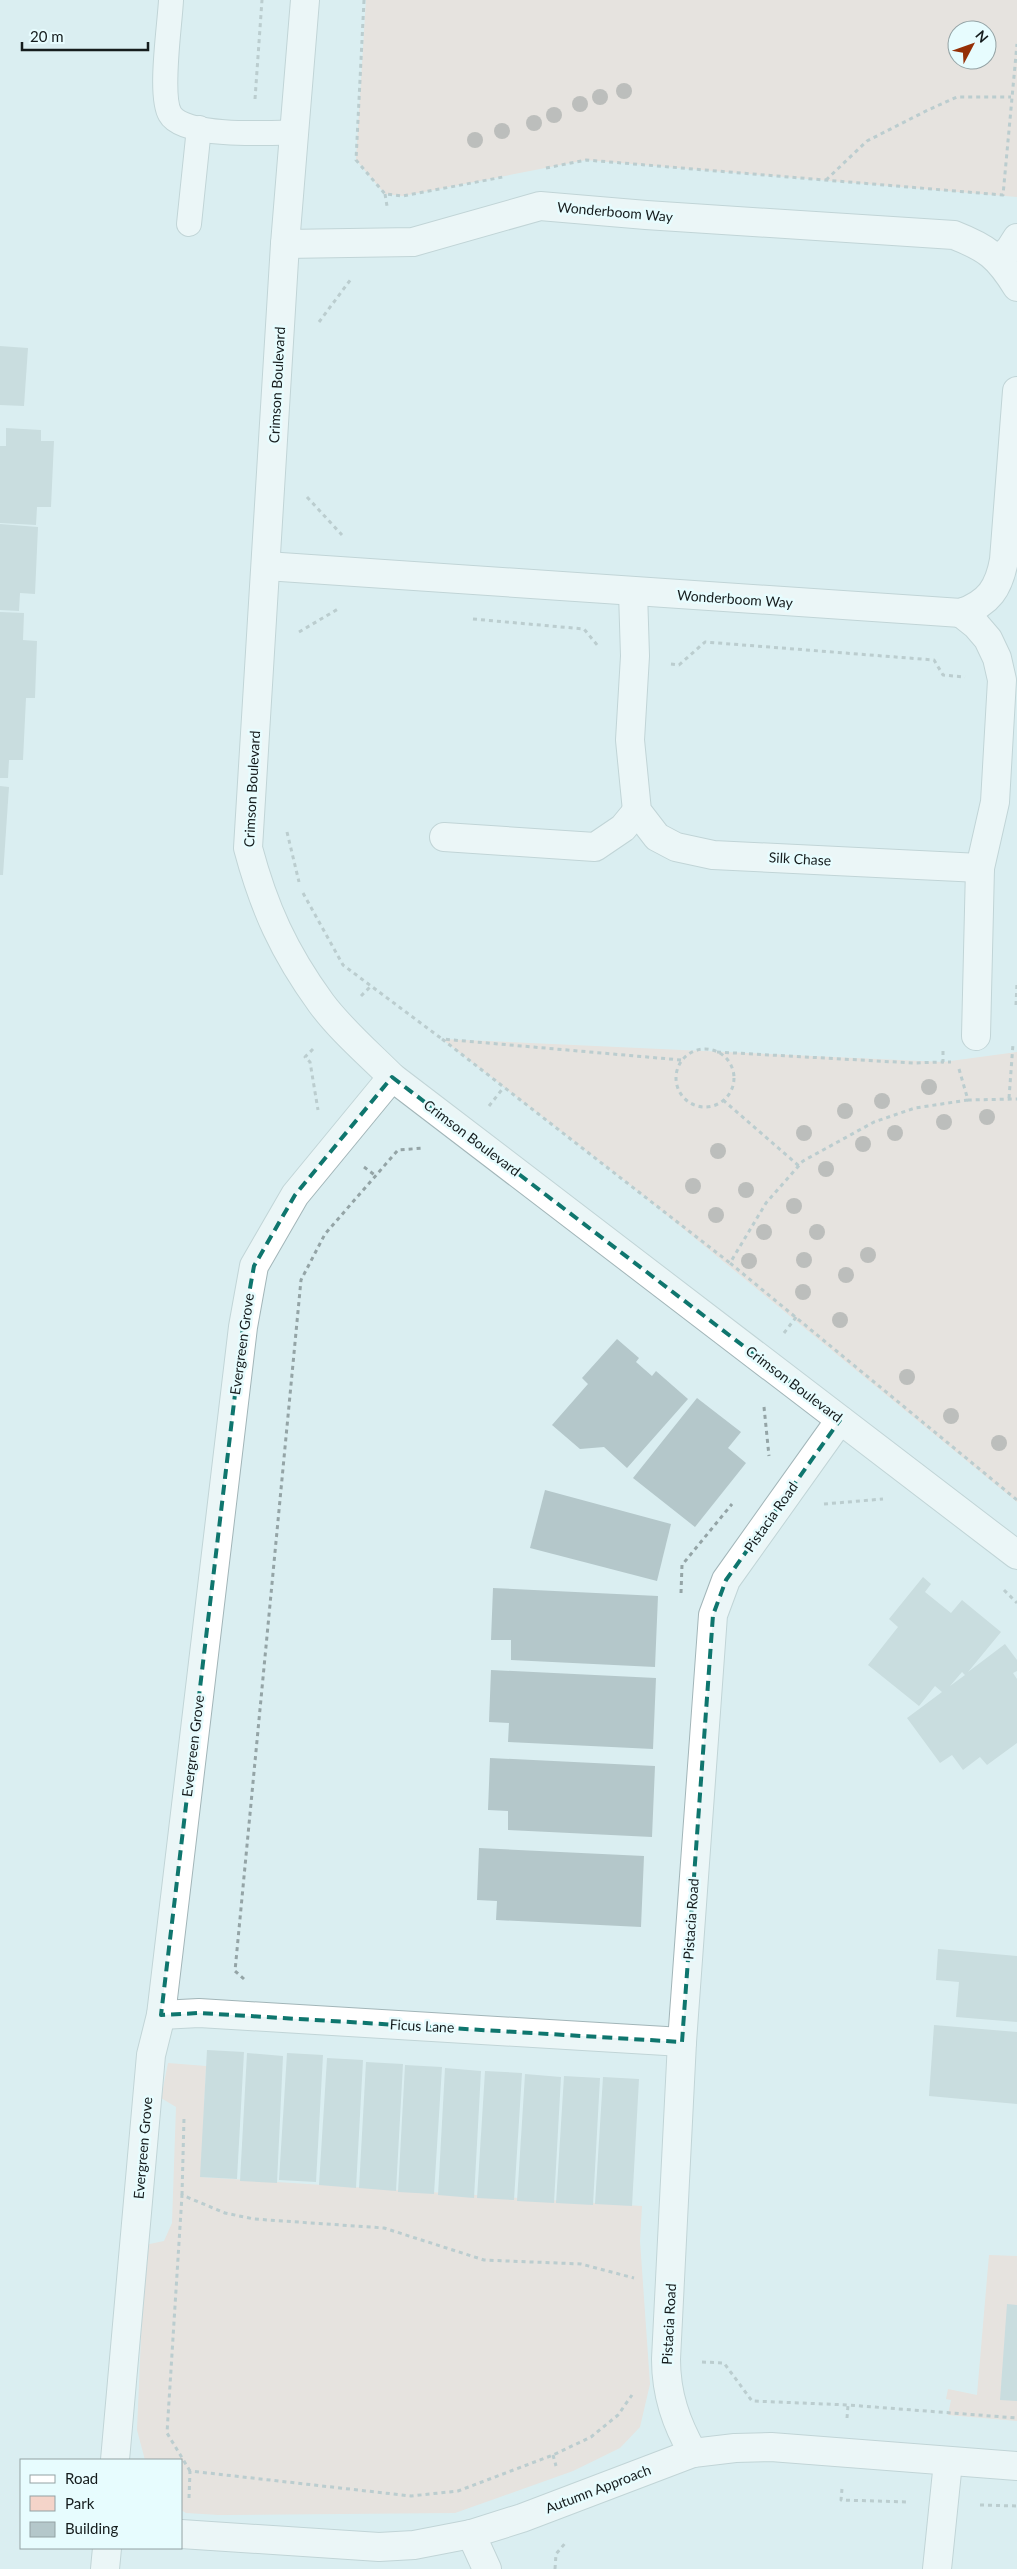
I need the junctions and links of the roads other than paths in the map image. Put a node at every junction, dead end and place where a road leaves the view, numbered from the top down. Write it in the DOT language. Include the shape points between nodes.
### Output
graph roads {
  1 [pos="171,0"];
  2 [pos="305,0"];
  3 [pos="199,128"];
  4 [pos="295,132"];
  5 [pos="189,224"];
  6 [pos="1017,238"];
  7 [pos="286,244"];
  8 [pos="998,260"];
  9 [pos="1017,287"];
  10 [pos="1017,391"];
  11 [pos="266,566"];
  12 [pos="633,592"];
  13 [pos="961,613"];
  14 [pos="637,811"];
  15 [pos="444,837"];
  16 [pos="980,868"];
  17 [pos="976,1036"];
  18 [pos="392,1077"];
  19 [pos="840,1420"];
  20 [pos="1017,1555"];
  21 [pos="161,2015"];
  22 [pos="682,2042"];
  23 [pos="693,2453"];
  24 [pos="115,2459"];
  25 [pos="948,2462"];
  26 [pos="1017,2466"];
  27 [pos="184,2534"];
  28 [pos="471,2534"];
  29 [pos="107,2549"];
  30 [pos="105,2569"];
  31 [pos="487,2569"];
  32 [pos="937,2569"];
  1 -- 3 [label="lane" via="165,97 170,115 183,125"];
  2 -- 4 [label="street, Crimson Boulevard"];
  3 -- 4 [label="lane" via="253,133"];
  3 -- 5 [label="lane"];
  4 -- 7 [label="street, Crimson Boulevard"];
  6 -- 8 [label="street"];
  7 -- 8 [label="street, Wonderboom Way" via="413,242 540,206 646,216 954,235 981,246"];
  7 -- 11 [label="street, Crimson Boulevard"];
  8 -- 9 [label="street, Wonderboom Way"];
  10 -- 13 [label="street" via="1001,579 977,608"];
  11 -- 12 [label="street, Wonderboom Way"];
  11 -- 18 [label="street, Crimson Boulevard" via="248,848 260,895 279,937 321,1003"];
  12 -- 13 [label="street, Wonderboom Way"];
  12 -- 14 [label="street" via="635,656 630,740"];
  13 -- 16 [label="street" via="988,639 1002,680 995,802"];
  14 -- 15 [label="street" via="623,828 595,847"];
  14 -- 16 [label="street, Silk Chase" via="657,837 676,847 713,855"];
  16 -- 17 [label="street"];
  18 -- 19 [label="street, Crimson Boulevard"];
  18 -- 21 [label="street, Evergreen Grove" via="295,1195 254,1266 242,1336"];
  19 -- 20 [label="street, Crimson Boulevard"];
  19 -- 22 [label="street, Pistacia Road" via="726,1580 713,1615"];
  21 -- 22 [label="street, Ficus Lane" via="199,2013"];
  21 -- 24 [label="street, Evergreen Grove" via="151,2055"];
  22 -- 23 [label="street, Pistacia Road" via="666,2365 676,2420"];
  23 -- 25 [label="street, Autumn Approach" via="771,2447"];
  23 -- 28 [label="street, Autumn Approach" via="531,2515"];
  25 -- 26 [label="street, Autumn Approach"];
  25 -- 32 [label="street"];
  27 -- 28 [label="street, Autumn Approach" via="379,2547 414,2545"];
  28 -- 31 [label="street"];
  29 -- 30 [label="street"];
}
